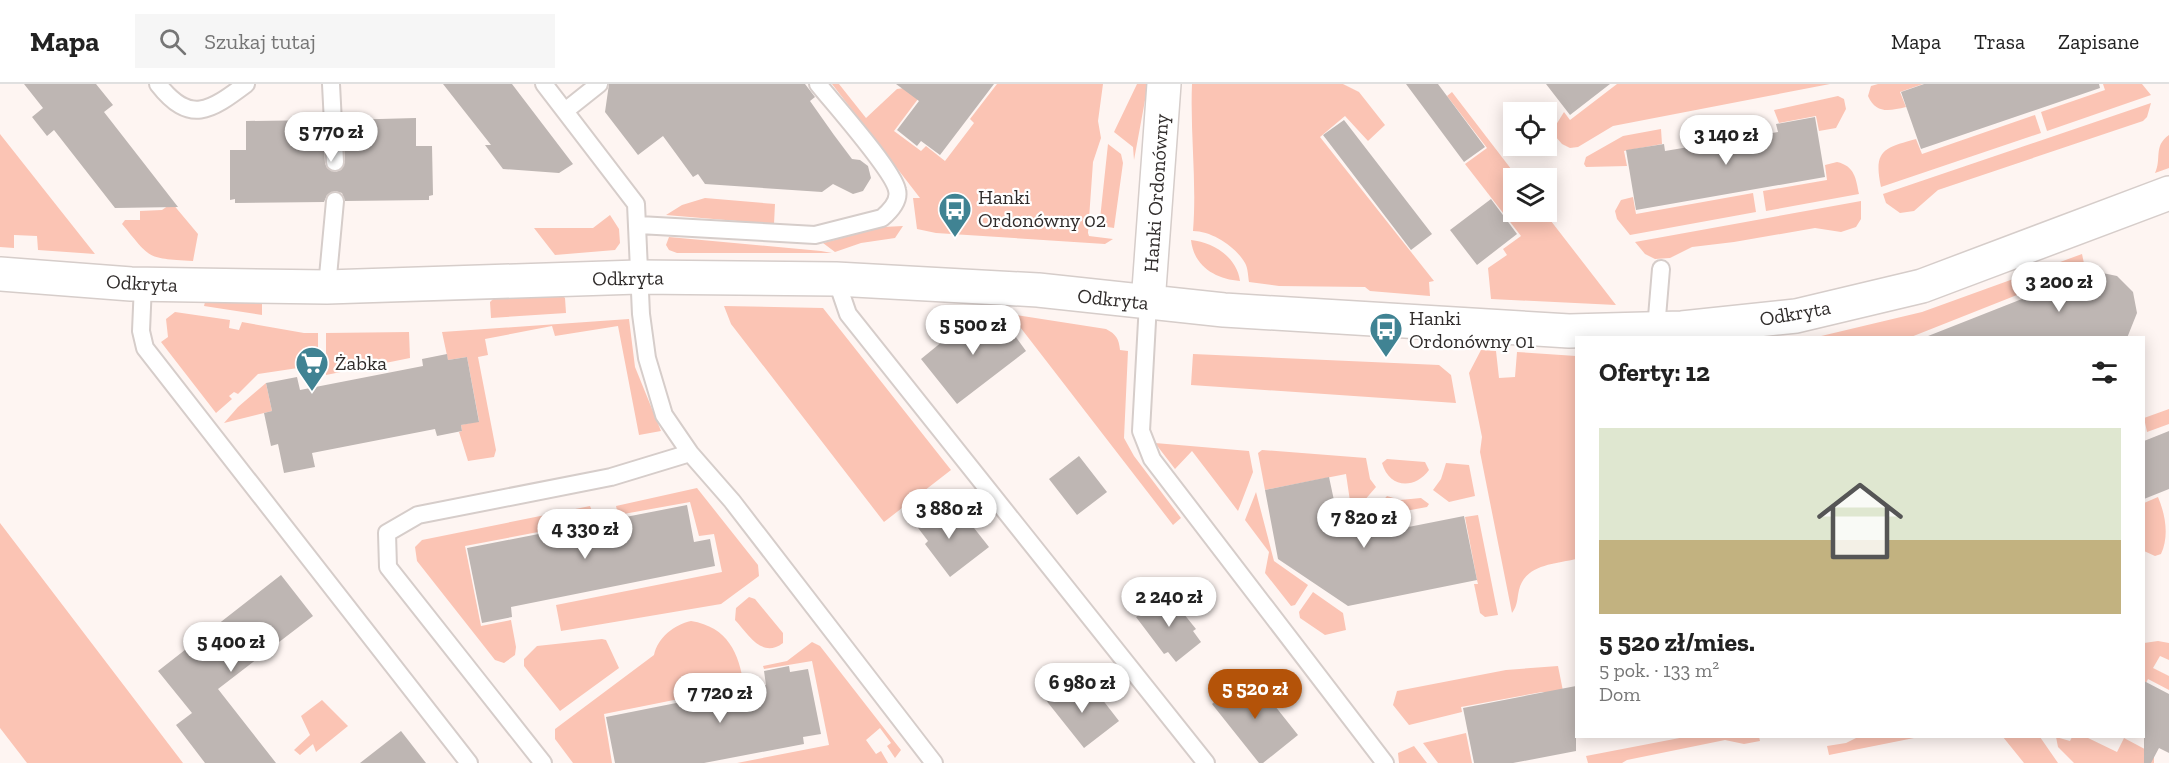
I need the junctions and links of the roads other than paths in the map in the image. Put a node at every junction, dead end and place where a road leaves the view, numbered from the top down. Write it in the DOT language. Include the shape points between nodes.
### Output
graph roads {
  1 [pos="158,84"];
  2 [pos="246,84"];
  3 [pos="331,84"];
  4 [pos="544,84"];
  5 [pos="599,84"];
  6 [pos="818,84"];
  7 [pos="1164,84"];
  8 [pos="565,111"];
  9 [pos="334,162"];
  10 [pos="2169,193"];
  11 [pos="335,201"];
  12 [pos="639,225"];
  13 [pos="1661,269"];
  14 [pos="0,274"];
  15 [pos="638,277"];
  16 [pos="836,279"];
  17 [pos="143,284"];
  18 [pos="327,287"];
  19 [pos="1148,303"];
  20 [pos="1656,329"];
  21 [pos="690,453"];
  22 [pos="467,762"];
  23 [pos="543,763"];
  24 [pos="934,763"];
  25 [pos="1206,763"];
  26 [pos="1385,763"];
  1 -- 2 [label="lane" via="183,109 201,111 216,107"];
  3 -- 9 [label="lane"];
  4 -- 8 [label="lane"];
  5 -- 8 [label="lane"];
  6 -- 12 [label="lane" via="897,189 897,198 882,218 815,235"];
  7 -- 19 [label="street, Hanki Ordonówny"];
  8 -- 12 [label="lane" via="636,204"];
  10 -- 20 [label="street, Odkryta" via="1922,286 1796,315"];
  11 -- 18 [label="lane"];
  12 -- 15 [label="lane"];
  13 -- 20 [label="lane"];
  14 -- 17 [label="street, Odkryta"];
  15 -- 16 [label="street, Odkryta"];
  15 -- 18 [label="street, Odkryta"];
  15 -- 21 [label="lane" via="647,358 658,396 664,416"];
  16 -- 19 [label="street, Odkryta" via="1038,290"];
  16 -- 25 [label="lane" via="848,314"];
  17 -- 18 [label="street, Odkryta"];
  17 -- 22 [label="lane" via="141,317 145,348"];
  19 -- 20 [label="street, Odkryta" via="1569,331"];
  19 -- 26 [label="lane" via="1141,431 1152,459"];
  21 -- 23 [label="lane" via="601,479 418,515 387,533 388,567"];
  21 -- 24 [label="lane" via="732,501"];
}
